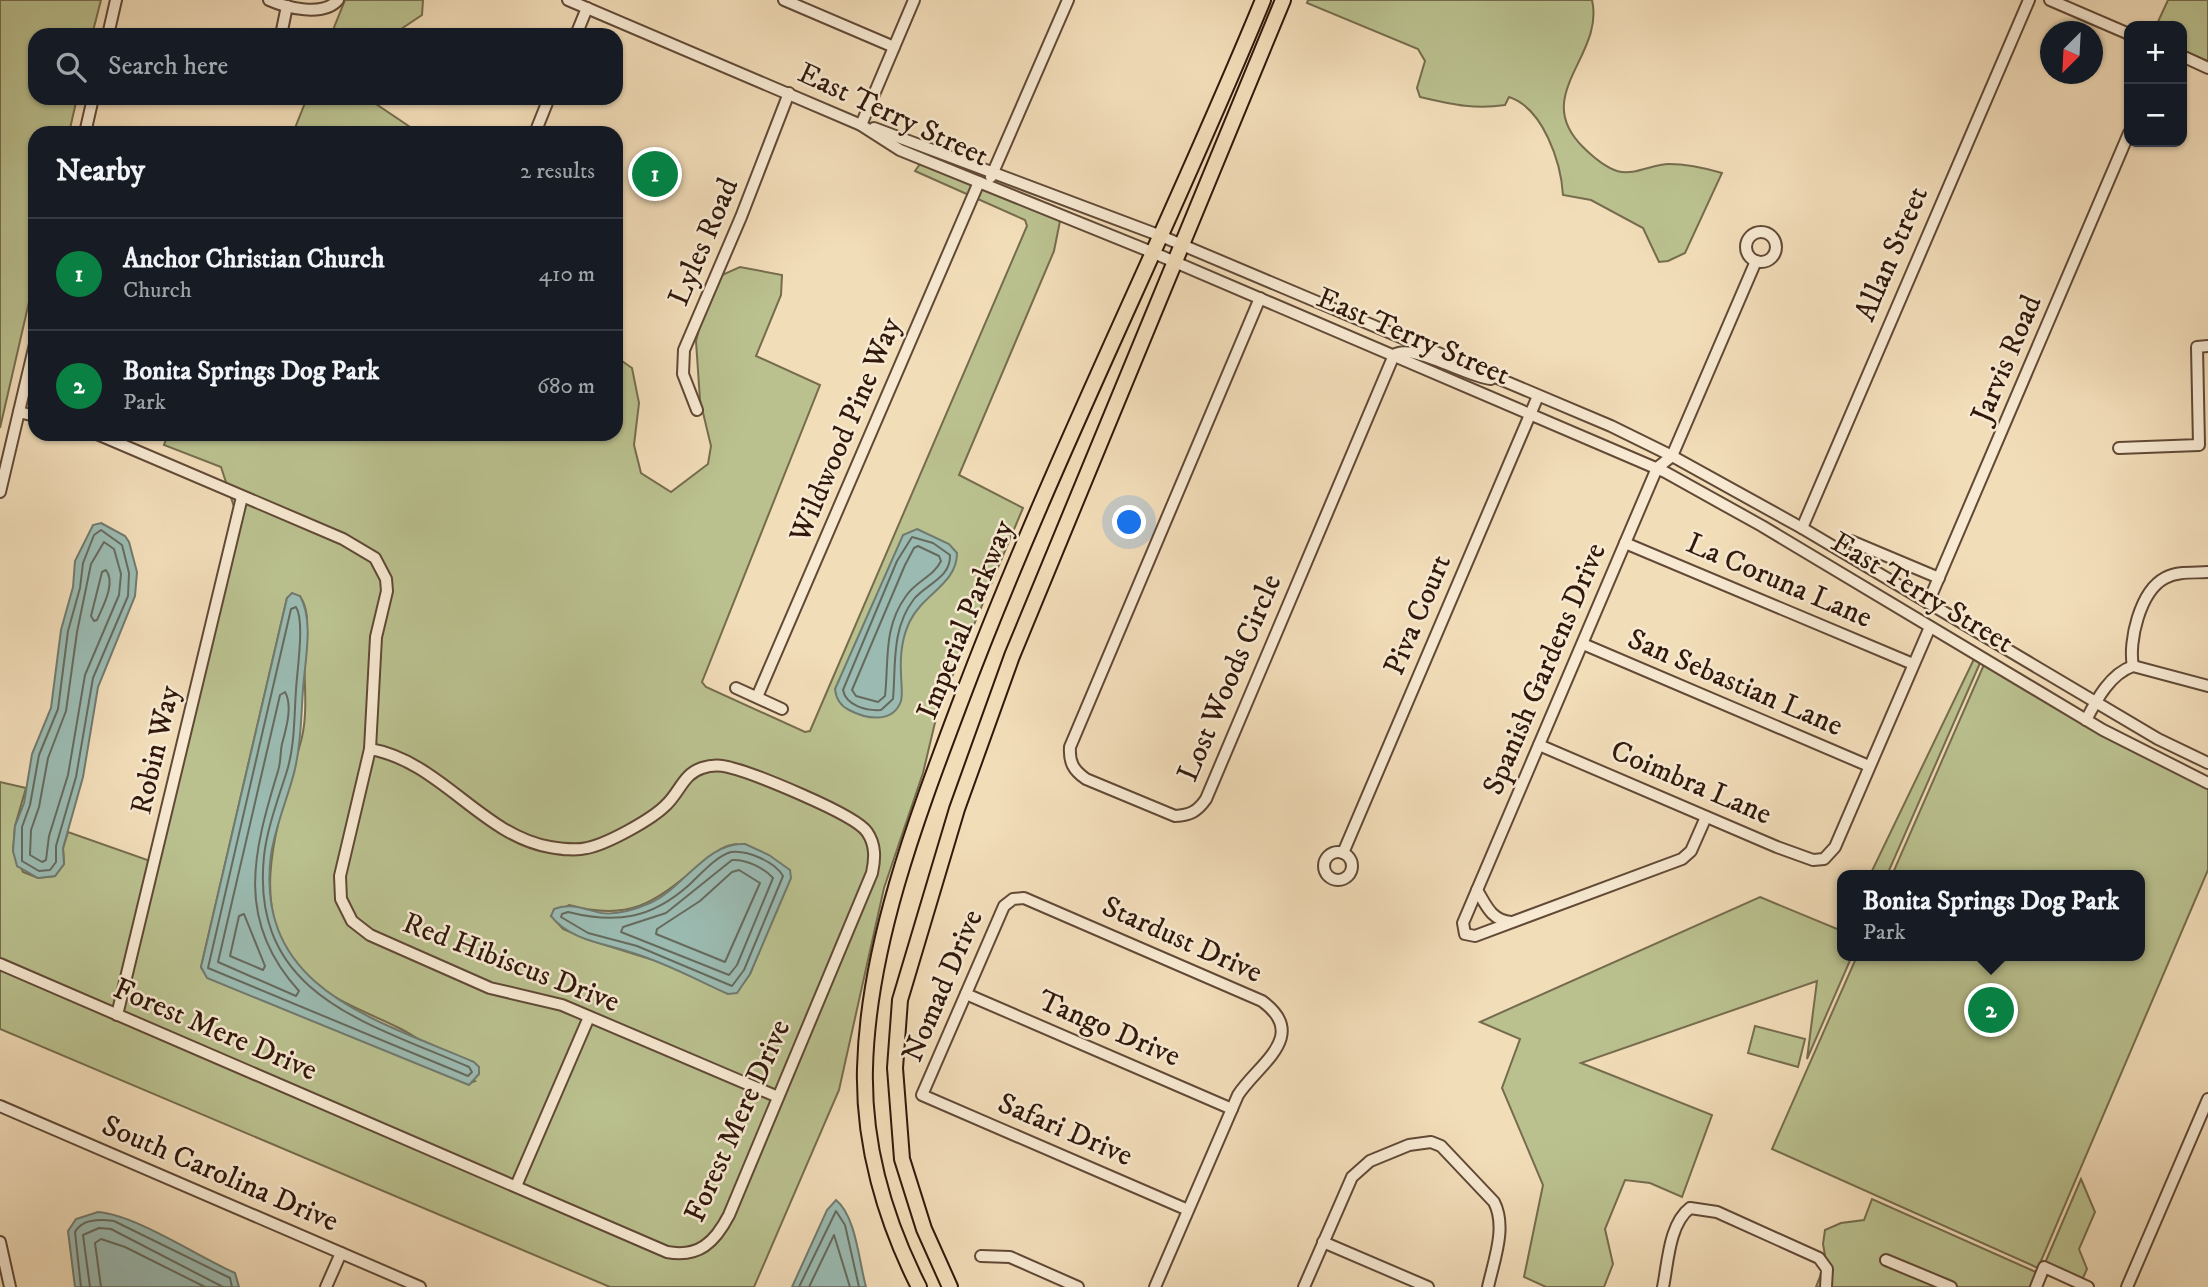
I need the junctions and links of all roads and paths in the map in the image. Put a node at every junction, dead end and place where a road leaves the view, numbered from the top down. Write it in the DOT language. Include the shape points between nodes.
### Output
graph roads {
  1 [pos="116,0"];
  2 [pos="270,0"];
  3 [pos="338,0"];
  4 [pos="568,0"];
  5 [pos="784,0"];
  6 [pos="914,0"];
  7 [pos="1068,0"];
  8 [pos="1263,0"];
  9 [pos="1283,0"];
  10 [pos="2029,0"];
  11 [pos="2050,0"];
  12 [pos="287,6"];
  13 [pos="587,8"];
  14 [pos="110,28"];
  15 [pos="282,28"];
  16 [pos="579,28"];
  17 [pos="2124,32"];
  18 [pos="894,47"];
  19 [pos="2187,59"];
  20 [pos="2208,68"];
  21 [pos="789,93"];
  22 [pos="91,105"];
  23 [pos="547,105"];
  24 [pos="861,125"];
  25 [pos="87,126"];
  26 [pos="538,126"];
  27 [pos="2124,145"];
  28 [pos="993,172"];
  29 [pos="983,184"];
  30 [pos="1161,236"];
  31 [pos="1183,245"];
  32 [pos="1154,253"];
  33 [pos="1756,261"];
  34 [pos="1176,262"];
  35 [pos="1260,298"];
  36 [pos="2208,346"];
  37 [pos="1394,355"];
  38 [pos="28,373"];
  39 [pos="1502,380"];
  40 [pos="23,394"];
  41 [pos="1538,396"];
  42 [pos="28,397"];
  43 [pos="696,410"];
  44 [pos="19,412"];
  45 [pos="1531,413"];
  46 [pos="28,414"];
  47 [pos="114,441"];
  48 [pos="2119,448"];
  49 [pos="1672,456"];
  50 [pos="1657,468"];
  51 [pos="0,492"];
  52 [pos="242,497"];
  53 [pos="1802,528"];
  54 [pos="1851,541"];
  55 [pos="1625,543"];
  56 [pos="2208,572"];
  57 [pos="1939,578"];
  58 [pos="1928,603"];
  59 [pos="1930,627"];
  60 [pos="1583,644"];
  61 [pos="1913,664"];
  62 [pos="2133,666"];
  63 [pos="2208,686"];
  64 [pos="736,688"];
  65 [pos="757,697"];
  66 [pos="2095,702"];
  67 [pos="782,709"];
  68 [pos="2086,720"];
  69 [pos="1539,746"];
  70 [pos="370,749"];
  71 [pos="2208,763"];
  72 [pos="1869,766"];
  73 [pos="2208,783"];
  74 [pos="1706,817"];
  75 [pos="1343,853"];
  76 [pos="1477,890"];
  77 [pos="1013,898"];
  78 [pos="1511,922"];
  79 [pos="0,964"];
  80 [pos="966,994"];
  81 [pos="117,1015"];
  82 [pos="589,1017"];
  83 [pos="922,1095"];
  84 [pos="778,1097"];
  85 [pos="2208,1099"];
  86 [pos="0,1106"];
  87 [pos="1232,1109"];
  88 [pos="516,1186"];
  89 [pos="1188,1210"];
  90 [pos="0,1242"];
  91 [pos="1323,1242"];
  92 [pos="341,1253"];
  93 [pos="981,1256"];
  94 [pos="1886,1259"];
  95 [pos="10,1287"];
  96 [pos="327,1287"];
  97 [pos="420,1287"];
  98 [pos="919,1287"];
  99 [pos="950,1287"];
  100 [pos="1078,1287"];
  101 [pos="1155,1287"];
  102 [pos="1304,1287"];
  103 [pos="1428,1287"];
  104 [pos="1488,1287"];
  105 [pos="1663,1287"];
  106 [pos="1826,1287"];
  107 [pos="1951,1287"];
  108 [pos="2036,1287"];
  109 [pos="2088,1287"];
  110 [pos="2127,1287"];
  1 -- 14 [label="street"];
  2 -- 12 [label="street"];
  3 -- 12 [label="street" via="325,7"];
  4 -- 13 [label="street, East Terry Street"];
  5 -- 18 [label="street"];
  6 -- 18 [label="street"];
  7 -- 28 [label="street, Wildwood Pine Way"];
  8 -- 30 [label="main road, Imperial Parkway"];
  9 -- 31 [label="main road, Imperial Parkway"];
  10 -- 53 [label="street, Allan Street"];
  11 -- 17 [label="street"];
  12 -- 15 [label="street"];
  13 -- 16 [label="street"];
  13 -- 21 [label="street, East Terry Street"];
  18 -- 24 [label="street"];
  19 -- 20 [label="street"];
  21 -- 24 [label="street, East Terry Street"];
  21 -- 43 [label="street, Lyles Road" via="684,350 683,374"];
  22 -- 25 [label="street"];
  23 -- 26 [label="street"];
  24 -- 28 [label="street"];
  24 -- 29 [label="street, East Terry Street" via="900,150"];
  27 -- 57 [label="street, Jarvis Road"];
  28 -- 29 [label="street, Wildwood Pine Way"];
  28 -- 30 [label="street"];
  29 -- 32 [label="street, East Terry Street"];
  29 -- 65 [label="street, Wildwood Pine Way"];
  30 -- 31 [label="street"];
  30 -- 32 [label="main road, Imperial Parkway"];
  31 -- 34 [label="main road, Imperial Parkway"];
  31 -- 39 [label="street"];
  32 -- 34 [label="street, East Terry Street"];
  32 -- 98 [label="main road, Imperial Parkway" via="994,613 926,794 897,887 871,996 865,1070 872,1156 896,1242"];
  33 -- 49 [label="street"];
  34 -- 35 [label="street, East Terry Street"];
  34 -- 99 [label="main road, Imperial Parkway" via="1012,656 957,809 900,1000 895,1068 902,1159 924,1229"];
  35 -- 37 [label="street, East Terry Street"];
  35 -- 37 [label="street, Lost Woods Circle" via="1070,747 1075,771 1118,793 1175,816 1199,810 1206,799"];
  36 -- 48 [label="street" via="2197,347 2199,445"];
  37 -- 39 [label="street" via="1408,351 1478,378"];
  37 -- 45 [label="street, East Terry Street"];
  38 -- 40 [label="street"];
  39 -- 41 [label="street"];
  40 -- 42 [label="street"];
  40 -- 44 [label="street"];
  41 -- 45 [label="street, Piva Court"];
  41 -- 49 [label="street"];
  44 -- 46 [label="street"];
  44 -- 51 [label="street"];
  45 -- 50 [label="street, East Terry Street"];
  45 -- 75 [label="street, Piva Court"];
  47 -- 52 [label="street, Red Hibiscus Drive"];
  49 -- 50 [label="street"];
  49 -- 53 [label="street"];
  50 -- 55 [label="street, Spanish Gardens Drive"];
  50 -- 59 [label="street, East Terry Street"];
  52 -- 70 [label="street, Red Hibiscus Drive" via="367,551 381,567 387,591 376,637"];
  52 -- 81 [label="street, Robin Way"];
  53 -- 58 [label="street"];
  54 -- 57 [label="street"];
  55 -- 60 [label="street, Spanish Gardens Drive"];
  55 -- 61 [label="street, La Coruna Lane"];
  56 -- 62 [label="street" via="2172,575 2154,587 2131,640"];
  57 -- 58 [label="street, Jarvis Road"];
  58 -- 66 [label="street"];
  59 -- 61 [label="street"];
  59 -- 68 [label="street, East Terry Street"];
  60 -- 69 [label="street, Spanish Gardens Drive"];
  60 -- 72 [label="street, San Sebastian Lane"];
  61 -- 72 [label="street"];
  62 -- 63 [label="street"];
  62 -- 66 [label="street" via="2122,670"];
  64 -- 65 [label="street"];
  65 -- 67 [label="street"];
  66 -- 68 [label="street"];
  66 -- 71 [label="street"];
  68 -- 73 [label="street, East Terry Street"];
  69 -- 74 [label="street, Coimbra Lane"];
  69 -- 76 [label="street, Spanish Gardens Drive"];
  70 -- 82 [label="street, Red Hibiscus Drive" via="340,876 341,899 352,921 370,935 490,988 562,1005"];
  70 -- 84 [label="street, Forest Mere Drive" via="409,761 507,829 551,848 584,849 606,841 666,806 695,771 718,765 859,823 874,846 873,873"];
  72 -- 74 [label="street, Coimbra Lane" via="1835,847 1824,859 1813,860"];
  74 -- 78 [label="street, Spanish Gardens Drive" via="1691,851 1682,859"];
  76 -- 78 [label="street" via="1489,912"];
  76 -- 78 [label="street, Spanish Gardens Drive" via="1463,923 1465,934 1475,936"];
  77 -- 80 [label="street, Nomad Drive" via="1004,906"];
  77 -- 87 [label="street, Stardust Drive" via="1024,898 1271,1008 1279,1018 1281,1042 1244,1085"];
  79 -- 81 [label="street, Forest Mere Drive"];
  80 -- 83 [label="street, Nomad Drive"];
  80 -- 87 [label="street, Tango Drive"];
  81 -- 88 [label="street, Forest Mere Drive"];
  82 -- 84 [label="street, Red Hibiscus Drive"];
  82 -- 88 [label="street"];
  83 -- 89 [label="street, Safari Drive"];
  84 -- 88 [label="street, Forest Mere Drive" via="721,1230 692,1253 667,1252"];
  85 -- 110 [label="street"];
  86 -- 92 [label="street, South Carolina Drive"];
  87 -- 89 [label="street, Stardust Drive"];
  89 -- 101 [label="street, Stardust Drive"];
  90 -- 95 [label="street"];
  91 -- 102 [label="street"];
  91 -- 103 [label="street"];
  91 -- 104 [label="street" via="1359,1168 1409,1144 1431,1142 1459,1164 1500,1212"];
  92 -- 96 [label="street"];
  92 -- 97 [label="street, South Carolina Drive"];
  93 -- 100 [label="street" via="1010,1257"];
  94 -- 107 [label="street"];
  105 -- 106 [label="street" via="1681,1215 1690,1208 1707,1208 1819,1258 1827,1269"];
  108 -- 109 [label="street" via="2044,1267"];
}
